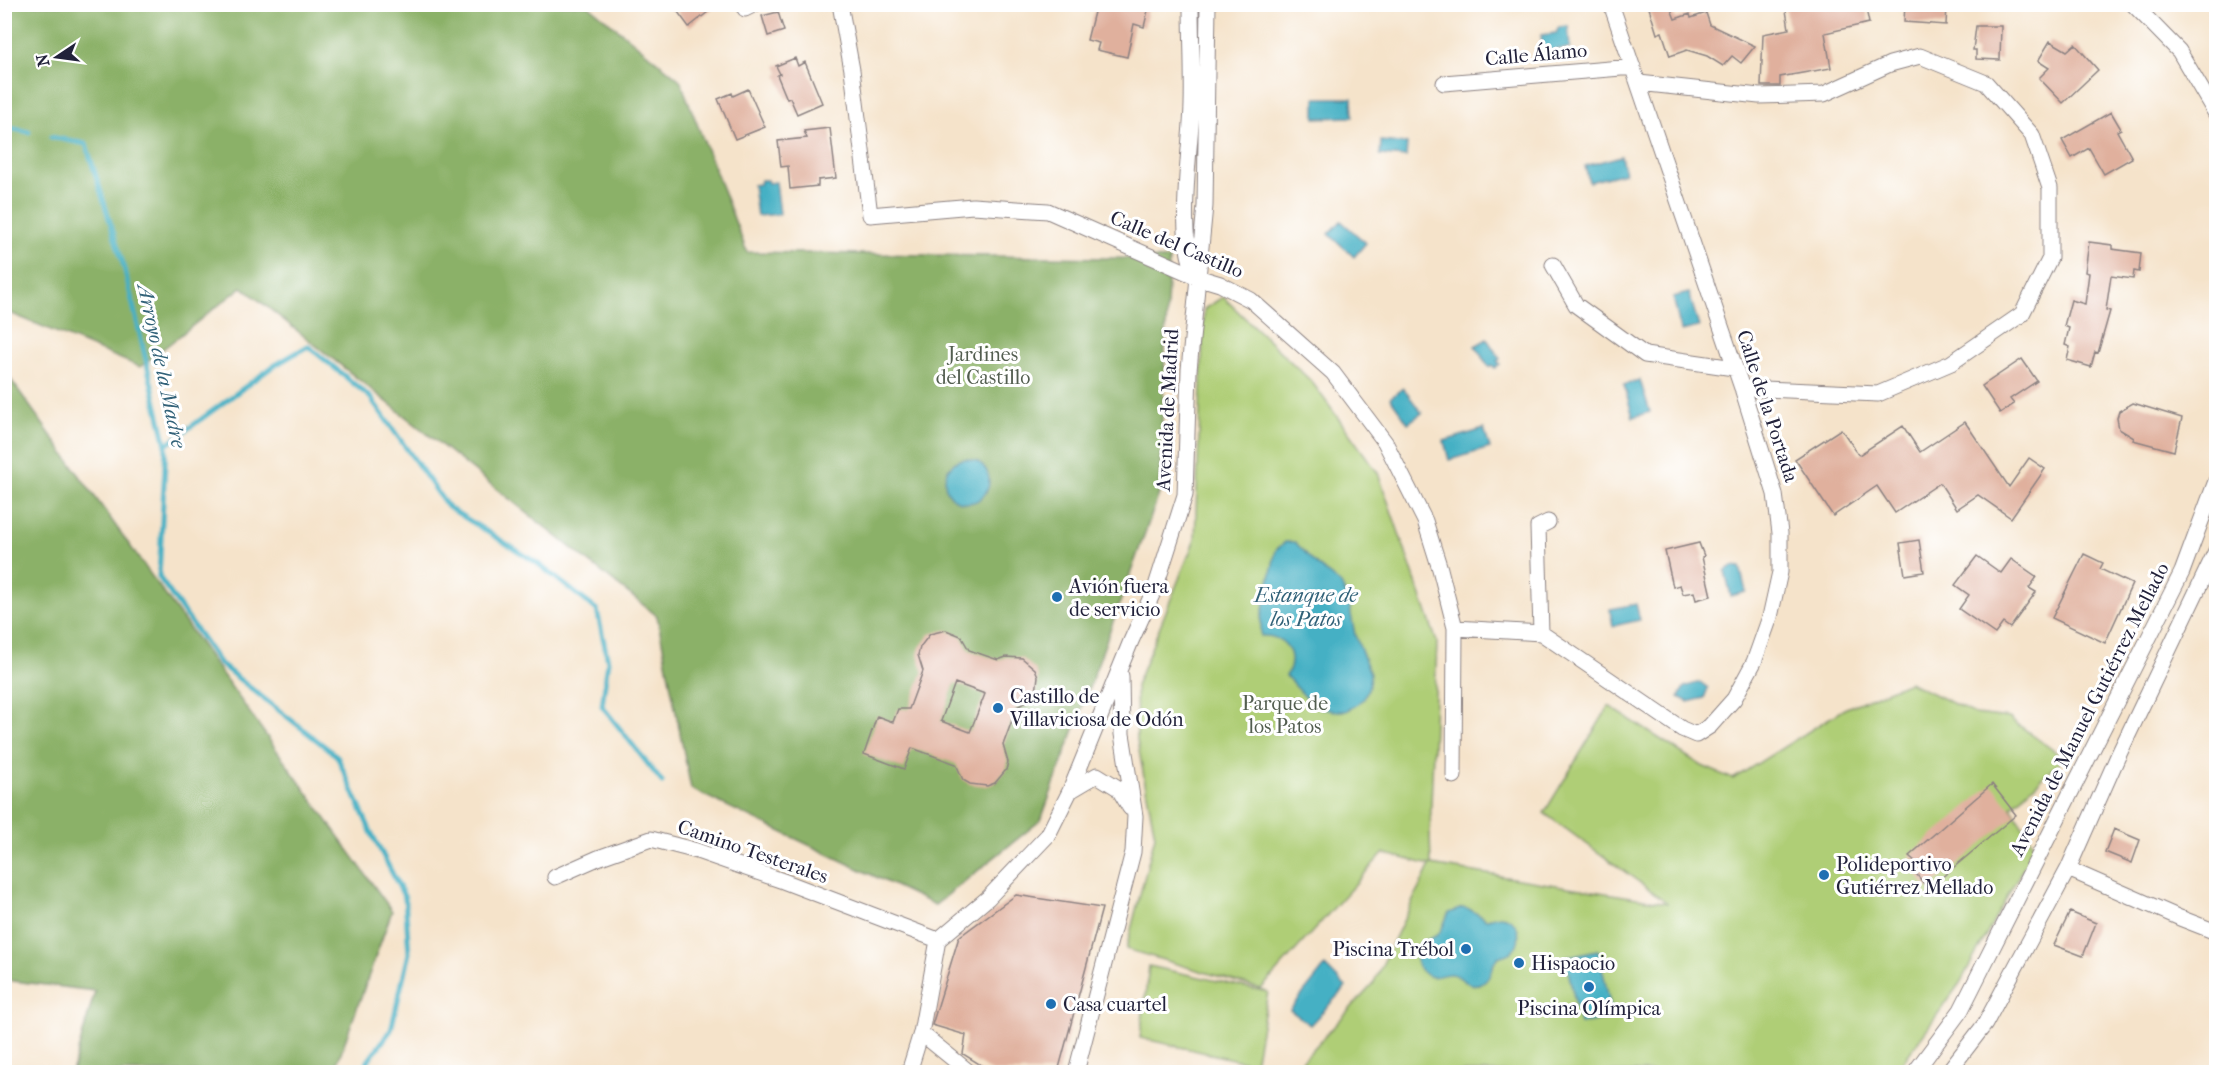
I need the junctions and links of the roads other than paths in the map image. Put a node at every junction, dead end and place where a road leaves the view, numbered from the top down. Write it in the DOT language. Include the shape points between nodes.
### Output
graph roads {
  1 [pos="840,4"];
  2 [pos="1191,4"];
  3 [pos="1208,4"];
  4 [pos="1611,4"];
  5 [pos="2133,4"];
  6 [pos="1633,67"];
  7 [pos="1444,83"];
  8 [pos="1639,83"];
  9 [pos="2217,114"];
  10 [pos="1553,265"];
  11 [pos="1197,277"];
  12 [pos="1734,368"];
  13 [pos="1742,388"];
  14 [pos="2217,481"];
  15 [pos="1548,522"];
  16 [pos="2217,550"];
  17 [pos="1455,628"];
  18 [pos="1541,633"];
  19 [pos="1121,667"];
  20 [pos="1454,776"];
  21 [pos="1070,790"];
  22 [pos="1135,816"];
  23 [pos="2068,869"];
  24 [pos="555,877"];
  25 [pos="2217,932"];
  26 [pos="938,940"];
  27 [pos="921,1033"];
  28 [pos="909,1072"];
  29 [pos="969,1072"];
  30 [pos="1076,1072"];
  31 [pos="1915,1072"];
  32 [pos="1948,1072"];
  1 -- 11 [label="street, Calle del Castillo" via="870,215 973,206 1048,211"];
  2 -- 11 [label="street, Avenida de Madrid" via="1187,241 1190,266"];
  3 -- 11 [label="street, Avenida de Madrid" via="1205,206"];
  4 -- 6 [label="street, Calle de la Portada"];
  5 -- 9 [label="street" via="2179,51"];
  6 -- 7 [label="street, Calle Álamo"];
  6 -- 8 [label="street, Calle de la Portada"];
  8 -- 12 [label="street, Calle de la Portada"];
  8 -- 13 [label="street" via="1759,96 1824,94 1890,64 1920,56 1986,83 2032,135 2050,188 2050,258 2022,314 1951,363 1878,394"];
  10 -- 12 [label="street" via="1576,305 1646,355"];
  11 -- 17 [label="street, Calle del Castillo" via="1251,300 1333,373 1385,442 1425,521"];
  11 -- 19 [label="street, Avenida de Madrid" via="1185,495 1156,586"];
  12 -- 13 [label="street, Calle de la Portada"];
  13 -- 18 [label="street, Calle de la Portada" via="1775,494 1780,572 1770,617 1734,699 1710,726 1696,735"];
  14 -- 31 [label="street, Avenida de Manuel Gutiérrez Mellado" via="2182,572 1961,1010"];
  15 -- 18 [label="street" via="1538,527"];
  16 -- 23 [label="street"];
  17 -- 18 [label="street"];
  17 -- 20 [label="street, Calle del Castillo"];
  19 -- 21 [label="street, Avenida de Madrid"];
  19 -- 22 [label="street" via="1122,734"];
  21 -- 22 [label="street" via="1096,775 1118,788"];
  21 -- 26 [label="street, Avenida de Madrid" via="1048,835 988,898"];
  22 -- 30 [label="street" via="1133,852"];
  23 -- 25 [label="street"];
  23 -- 32 [label="street" via="1985,1024"];
  24 -- 26 [label="street, Camino Testerales" via="651,839 698,851"];
  26 -- 27 [label="street"];
  27 -- 28 [label="street"];
  27 -- 29 [label="street"];
}
